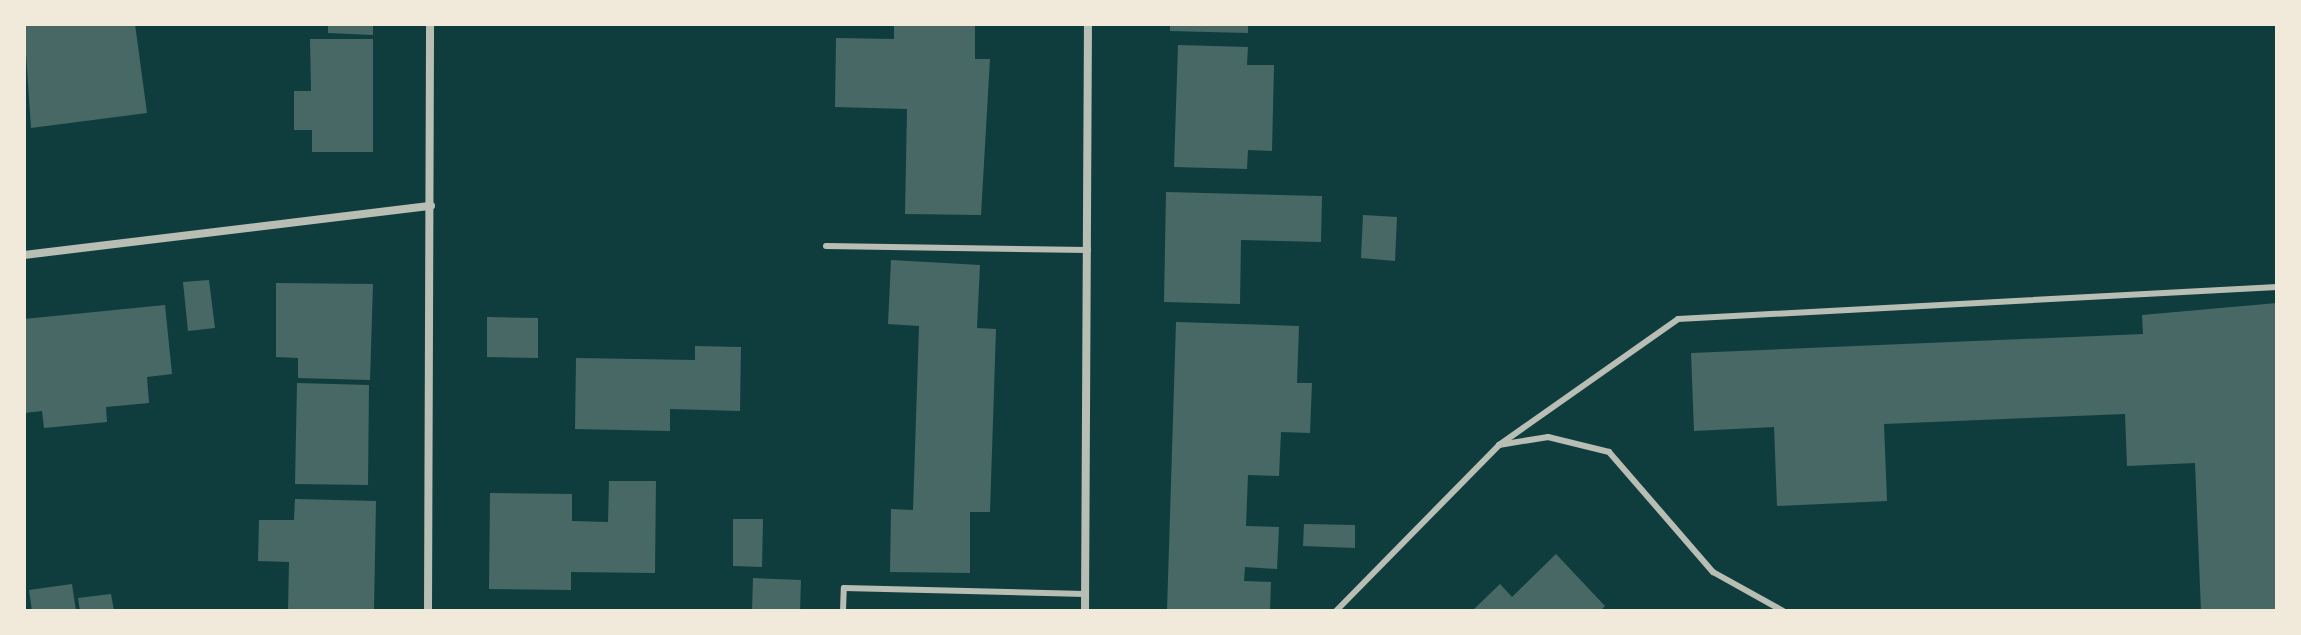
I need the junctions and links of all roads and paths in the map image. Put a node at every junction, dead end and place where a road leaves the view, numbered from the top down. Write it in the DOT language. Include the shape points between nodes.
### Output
graph roads {
  1 [pos="430,24"];
  2 [pos="1088,24"];
  3 [pos="431,206"];
  4 [pos="826,246"];
  5 [pos="1088,250"];
  6 [pos="24,255"];
  7 [pos="2277,287"];
  8 [pos="1499,445"];
  9 [pos="1085,594"];
  10 [pos="428,611"];
  11 [pos="843,611"];
  12 [pos="1085,611"];
  13 [pos="1336,611"];
  14 [pos="1783,611"];
  1 -- 3 [label="street"];
  2 -- 5 [label="street"];
  3 -- 6 [label="street"];
  3 -- 10 [label="street"];
  4 -- 5 [label="lane"];
  5 -- 9 [label="street"];
  7 -- 8 [label="lane" via="1678,319"];
  8 -- 13 [label="lane"];
  8 -- 14 [label="lane" via="1548,437 1609,452 1713,572"];
  9 -- 11 [label="lane" via="844,588"];
  9 -- 12 [label="street"];
}
